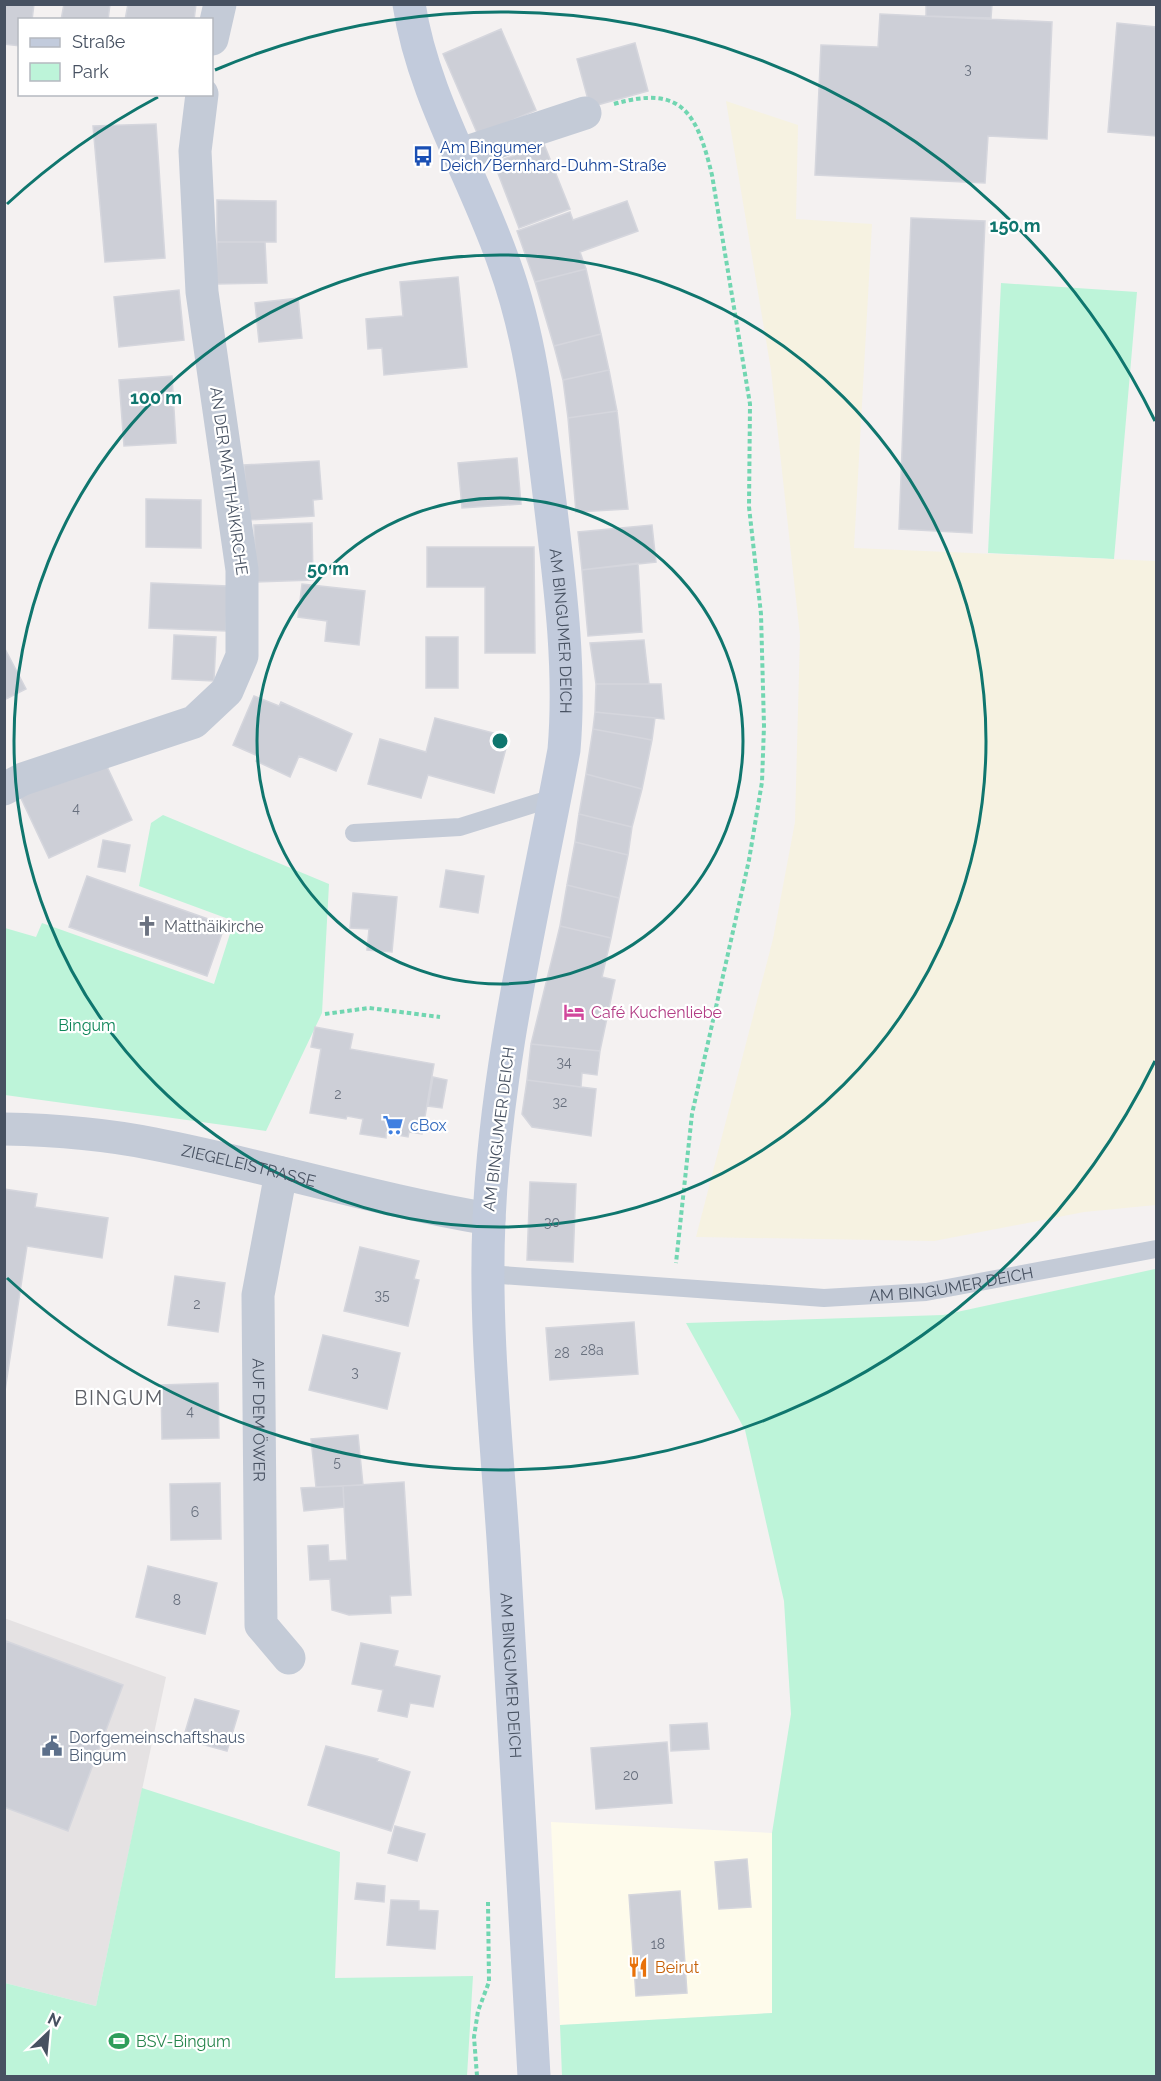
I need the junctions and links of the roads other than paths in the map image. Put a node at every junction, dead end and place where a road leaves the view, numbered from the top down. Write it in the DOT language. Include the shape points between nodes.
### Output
graph roads {
  1 [pos="219,4"];
  2 [pos="409,4"];
  3 [pos="213,34"];
  4 [pos="202,96"];
  5 [pos="585,112"];
  6 [pos="460,154"];
  7 [pos="4,789"];
  8 [pos="556,797"];
  9 [pos="354,833"];
  10 [pos="4,1129"];
  11 [pos="281,1173"];
  12 [pos="489,1219"];
  13 [pos="1156,1249"];
  14 [pos="488,1274"];
  15 [pos="289,1658"];
  16 [pos="534,2076"];
  1 -- 3 [label="street"];
  2 -- 6 [label="main road, AM BINGUMER DEICH" via="418,54"];
  4 -- 7 [label="street, AN DER MATTHÄIKIRCHE" via="195,151 202,292 242,570 242,656 227,691 194,722 23,779"];
  5 -- 6 [label="street"];
  6 -- 8 [label="main road, AM BINGUMER DEICH" via="505,264 535,378 568,702"];
  8 -- 9 [label="lane" via="460,827"];
  8 -- 12 [label="main road, AM BINGUMER DEICH" via="506,1058"];
  10 -- 11 [label="street, ZIEGELEISTRASSE" via="154,1143"];
  11 -- 12 [label="street, ZIEGELEISTRASSE"];
  11 -- 15 [label="street, AUF DEM ÖWER" via="258,1295 261,1625"];
  12 -- 14 [label="main road, AM BINGUMER DEICH"];
  13 -- 14 [label="lane, AM BINGUMER DEICH" via="926,1292 824,1298"];
  14 -- 16 [label="main road, AM BINGUMER DEICH"];
}
